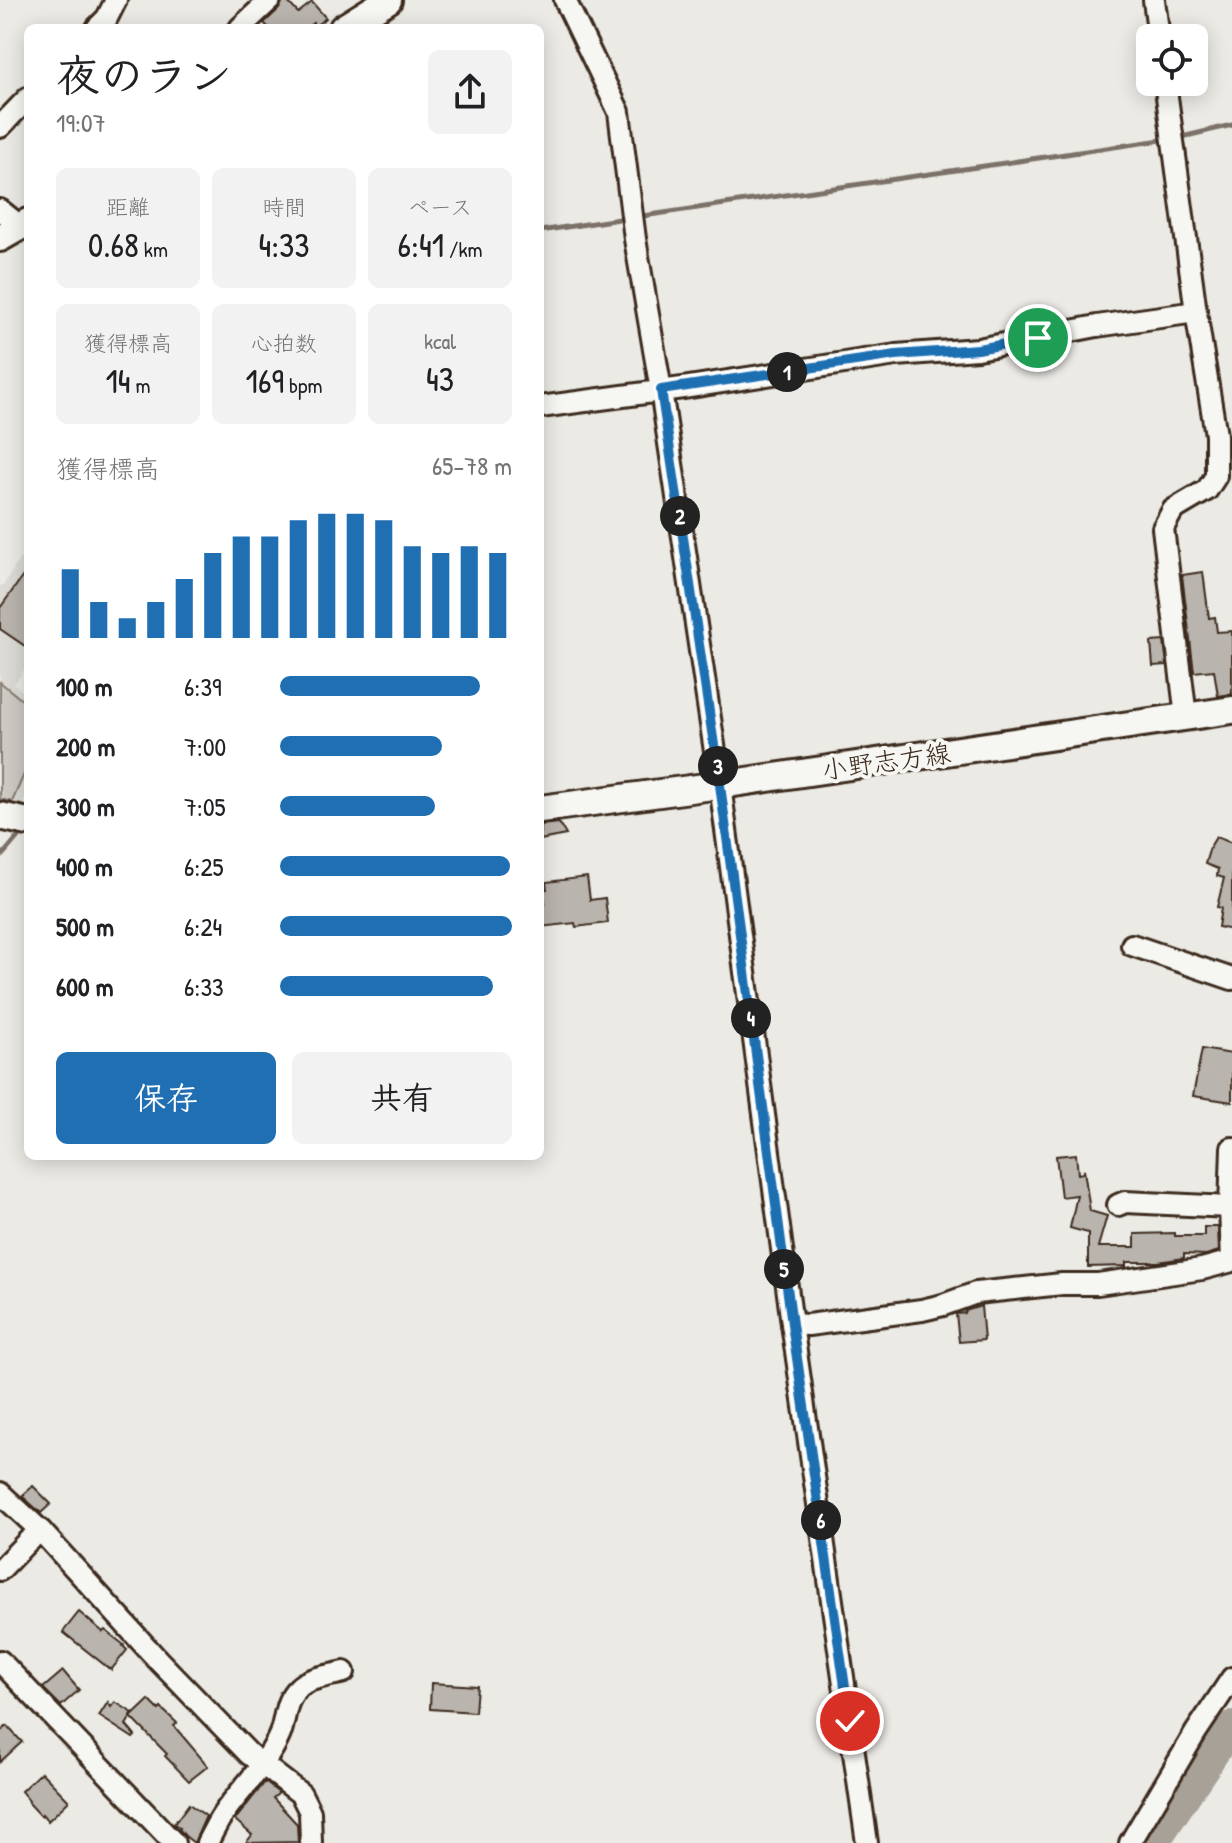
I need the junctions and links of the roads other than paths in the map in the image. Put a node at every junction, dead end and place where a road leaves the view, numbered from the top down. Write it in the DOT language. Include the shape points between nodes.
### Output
graph roads {
  1 [pos="116,0"];
  2 [pos="270,0"];
  3 [pos="388,0"];
  4 [pos="565,0"];
  5 [pos="1154,0"];
  6 [pos="246,16"];
  7 [pos="101,24"];
  8 [pos="349,24"];
  9 [pos="1157,24"];
  10 [pos="1167,96"];
  11 [pos="24,102"];
  12 [pos="0,127"];
  13 [pos="1196,312"];
  14 [pos="661,390"];
  15 [pos="544,406"];
  16 [pos="1232,710"];
  17 [pos="1186,717"];
  18 [pos="720,785"];
  19 [pos="544,808"];
  20 [pos="1132,945"];
  21 [pos="1232,979"];
  22 [pos="1232,1148"];
  23 [pos="1118,1205"];
  24 [pos="1230,1207"];
  25 [pos="792,1324"];
  26 [pos="0,1493"];
  27 [pos="41,1531"];
  28 [pos="0,1570"];
  29 [pos="0,1661"];
  30 [pos="344,1672"];
  31 [pos="1232,1678"];
  32 [pos="261,1765"];
  33 [pos="174,1843"];
  34 [pos="207,1843"];
  35 [pos="311,1843"];
  36 [pos="867,1843"];
  37 [pos="1130,1843"];
  1 -- 7 [label="street"];
  2 -- 6 [label="street"];
  3 -- 8 [label="main road"];
  4 -- 14 [label="street" via="619,112"];
  5 -- 9 [label="street"];
  10 -- 13 [label="street"];
  11 -- 12 [label="street"];
  13 -- 14 [label="street" via="978,349 896,355"];
  13 -- 17 [label="street" via="1216,435 1216,476 1207,490 1173,510 1163,528"];
  14 -- 15 [label="street"];
  14 -- 18 [label="street"];
  16 -- 17 [label="main road, 小野志方線"];
  17 -- 18 [label="main road, 小野志方線"];
  18 -- 19 [label="main road, 小野志方線"];
  18 -- 25 [label="street"];
  20 -- 21 [label="street"];
  22 -- 24 [label="street"];
  23 -- 24 [label="street"];
  24 -- 25 [label="street" via="1232,1261 1218,1265 1098,1284 976,1293 922,1310"];
  25 -- 36 [label="street"];
  26 -- 27 [label="street"];
  27 -- 28 [label="street"];
  27 -- 32 [label="street"];
  29 -- 33 [label="street"];
  30 -- 32 [label="street" via="298,1688"];
  31 -- 37 [label="street"];
  32 -- 34 [label="street"];
  32 -- 35 [label="street" via="301,1794 310,1812"];
}
